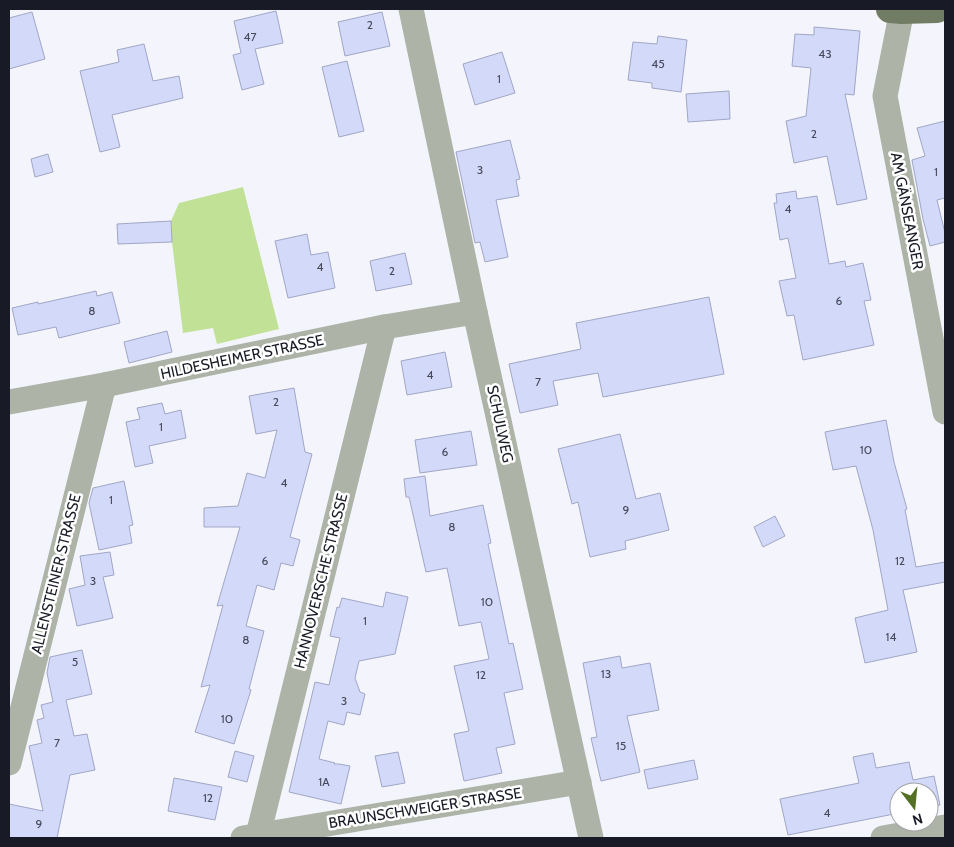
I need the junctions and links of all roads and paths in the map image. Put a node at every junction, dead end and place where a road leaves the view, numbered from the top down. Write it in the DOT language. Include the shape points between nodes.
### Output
graph roads {
  1 [pos="411,9"];
  2 [pos="896,9"];
  3 [pos="937,9"];
  4 [pos="475,312"];
  5 [pos="384,328"];
  6 [pos="104,385"];
  7 [pos="9,402"];
  8 [pos="945,412"];
  9 [pos="9,763"];
  10 [pos="579,782"];
  11 [pos="945,827"];
  12 [pos="249,837"];
  13 [pos="591,838"];
  14 [pos="883,838"];
  1 -- 4 [label="street, SCHULWEG"];
  2 -- 3 [label="main road"];
  2 -- 8 [label="street, AM GÄNSEANGER" via="884,96"];
  4 -- 5 [label="street, HILDESHEIMER STRASSE"];
  4 -- 10 [label="street, SCHULWEG"];
  5 -- 6 [label="street, HILDESHEIMER STRASSE"];
  5 -- 12 [label="street, HANNOVERSCHE STRASSE"];
  6 -- 7 [label="street, HILDESHEIMER STRASSE"];
  6 -- 9 [label="street, ALLENSTEINER STRASSE"];
  10 -- 12 [label="street, BRAUNSCHWEIGER STRASSE"];
  10 -- 13 [label="street, SCHULWEG"];
  11 -- 14 [label="street"];
}
